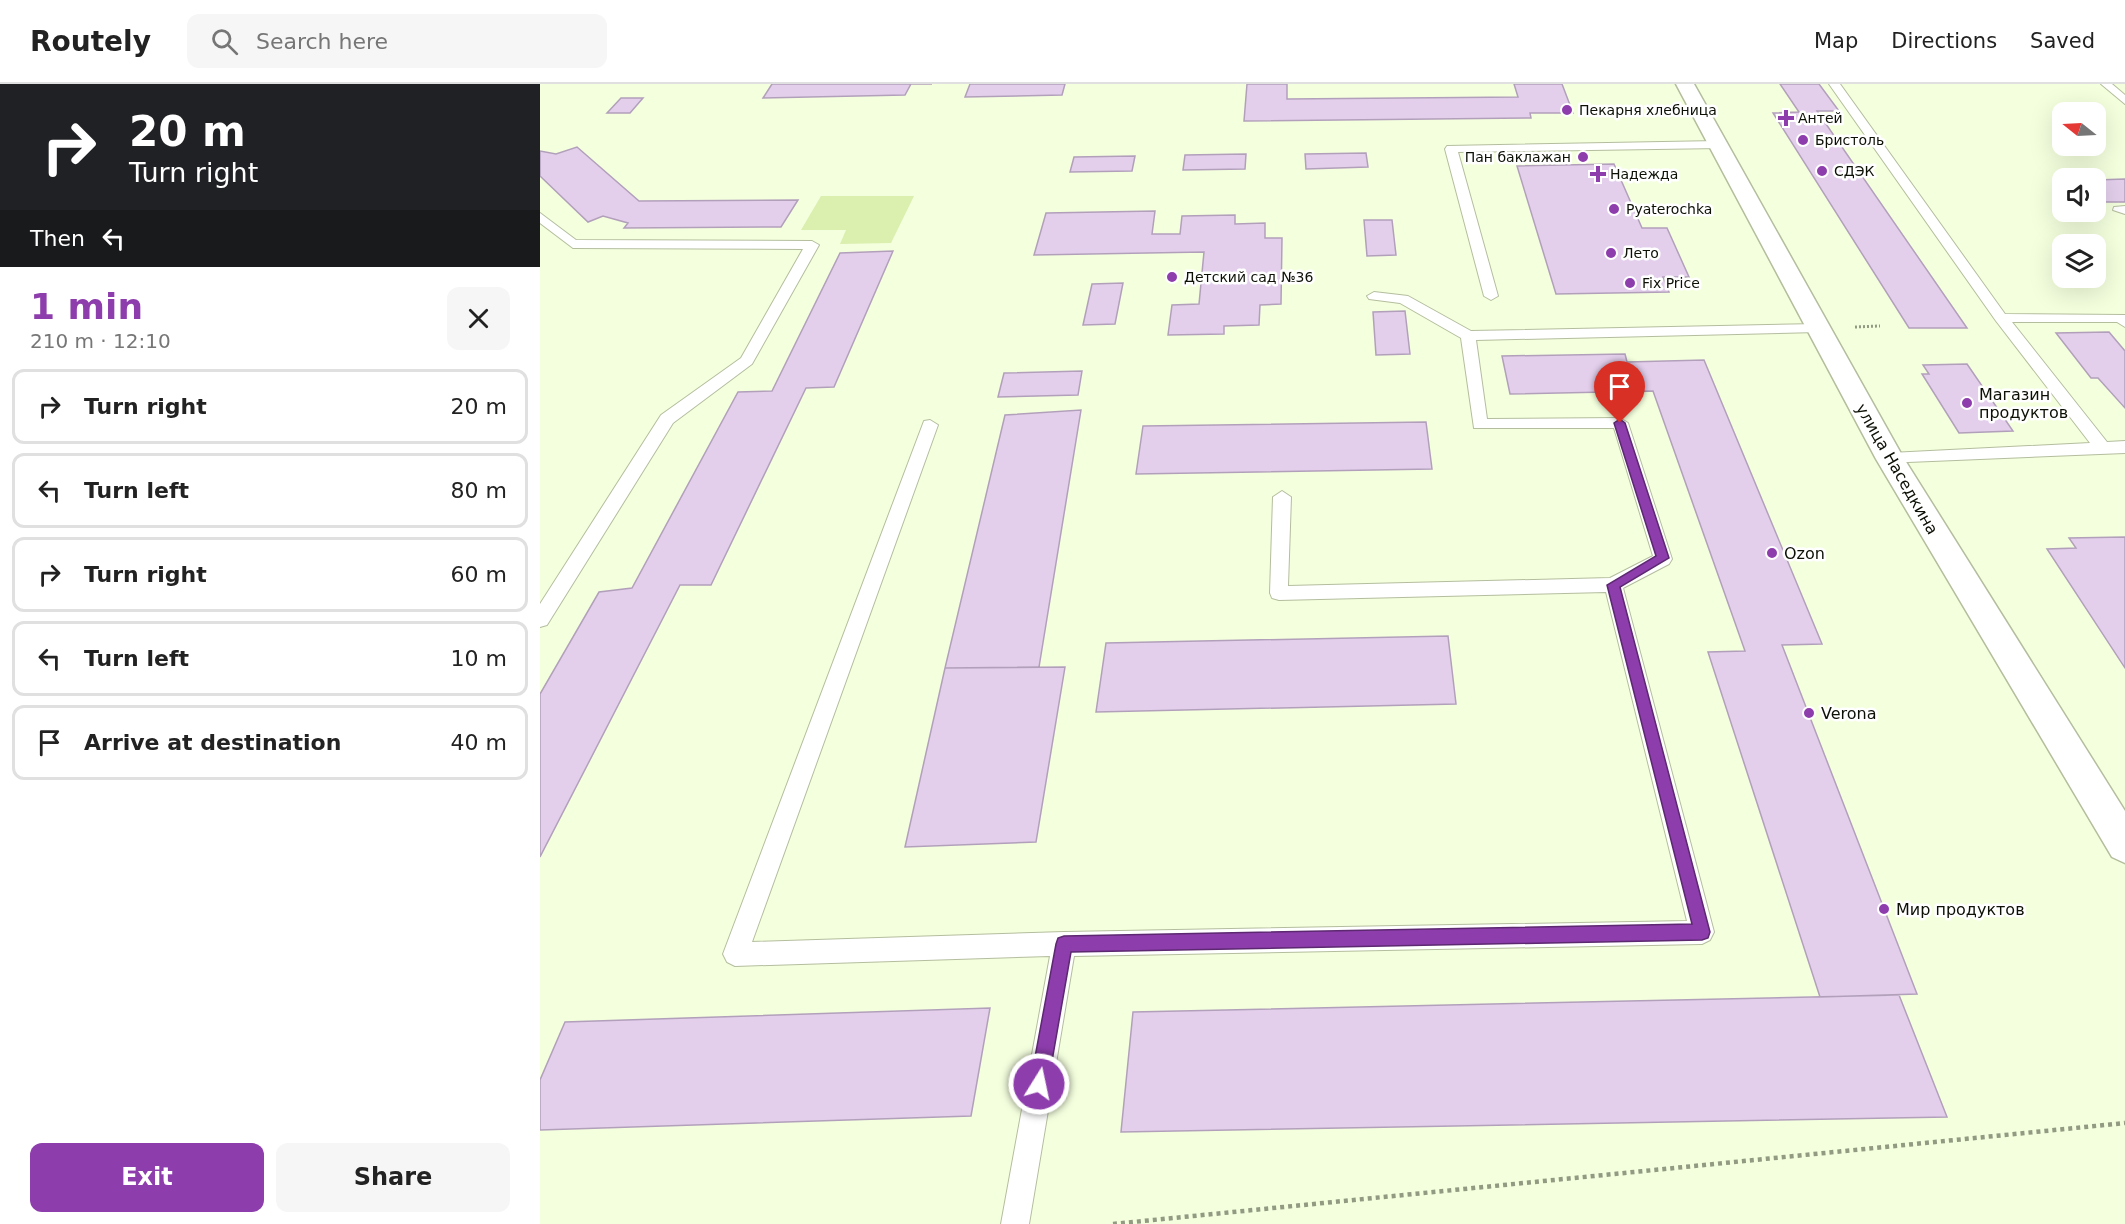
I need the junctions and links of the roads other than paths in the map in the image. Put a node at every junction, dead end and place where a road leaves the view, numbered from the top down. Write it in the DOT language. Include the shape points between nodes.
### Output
graph roads {
  1 [pos="1685,84"];
  2 [pos="1834,84"];
  3 [pos="2106,84"];
  4 [pos="2125,101"];
  5 [pos="1718,145"];
  6 [pos="540,217"];
  7 [pos="1374,296"];
  8 [pos="1491,296"];
  9 [pos="2001,318"];
  10 [pos="2125,323"];
  11 [pos="1818,328"];
  12 [pos="1468,336"];
  13 [pos="930,425"];
  14 [pos="2125,447"];
  15 [pos="2103,448"];
  16 [pos="1890,459"];
  17 [pos="1282,496"];
  18 [pos="1613,585"];
  19 [pos="540,621"];
  20 [pos="2125,845"];
  21 [pos="1064,944"];
  22 [pos="1014,1224"];
  1 -- 5 [label="street, улица Наседкина"];
  2 -- 9 [label="lane"];
  3 -- 4 [label="lane"];
  5 -- 8 [label="lane" via="1451,149"];
  5 -- 11 [label="street, улица Наседкина"];
  6 -- 19 [label="lane" via="573,244 812,245 747,362 667,420"];
  7 -- 12 [label="lane" via="1403,298"];
  9 -- 10 [label="lane" via="2121,318"];
  9 -- 15 [label="lane"];
  11 -- 12 [label="lane"];
  11 -- 16 [label="street, улица Наседкина"];
  12 -- 18 [label="lane" via="1480,424 1620,423 1663,558"];
  13 -- 21 [label="lane" via="735,954"];
  14 -- 15 [label="lane"];
  15 -- 16 [label="lane"];
  16 -- 20 [label="street, улица Наседкина"];
  17 -- 18 [label="lane" via="1279,593"];
  18 -- 21 [label="lane" via="1702,932"];
  21 -- 22 [label="lane"];
}
